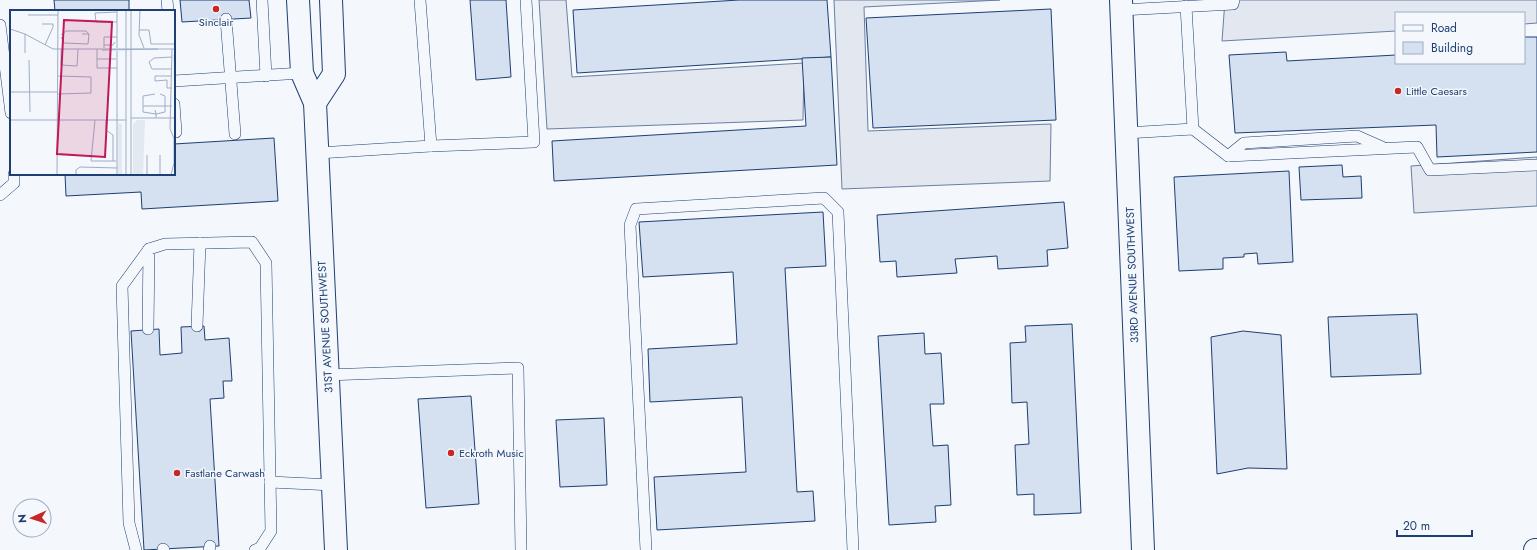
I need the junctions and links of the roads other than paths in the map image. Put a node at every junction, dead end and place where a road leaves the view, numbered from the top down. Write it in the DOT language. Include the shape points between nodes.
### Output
graph roads {
  1 [pos="167,0"];
  2 [pos="262,0"];
  3 [pos="298,0"];
  4 [pos="331,0"];
  5 [pos="420,0"];
  6 [pos="526,0"];
  7 [pos="1233,2"];
  8 [pos="1121,5"];
  9 [pos="1186,6"];
  10 [pos="168,10"];
  11 [pos="226,19"];
  12 [pos="0,25"];
  13 [pos="302,73"];
  14 [pos="266,76"];
  15 [pos="231,78"];
  16 [pos="175,81"];
  17 [pos="315,103"];
  18 [pos="10,105"];
  19 [pos="175,118"];
  20 [pos="1193,129"];
  21 [pos="176,132"];
  22 [pos="1126,133"];
  23 [pos="235,134"];
  24 [pos="431,146"];
  25 [pos="318,153"];
  26 [pos="1537,165"];
  27 [pos="14,175"];
  28 [pos="0,195"];
  29 [pos="200,243"];
  30 [pos="149,249"];
  31 [pos="197,326"];
  32 [pos="148,329"];
  33 [pos="327,375"];
  34 [pos="270,482"];
  35 [pos="333,485"];
  36 [pos="136,550"];
  37 [pos="255,550"];
  38 [pos="336,550"];
  39 [pos="521,550"];
  40 [pos="646,550"];
  41 [pos="853,550"];
  42 [pos="1143,550"];
  1 -- 10 [label="lane"];
  2 -- 14 [label="lane"];
  3 -- 13 [label="street, 31ST AVENUE SOUTHWEST"];
  4 -- 17 [label="street" via="334,74"];
  5 -- 24 [label="lane"];
  6 -- 24 [label="lane" via="534,142"];
  7 -- 9 [label="lane"];
  8 -- 9 [label="lane"];
  8 -- 22 [label="street, 33RD AVENUE SOUTHWEST"];
  9 -- 20 [label="lane"];
  11 -- 15 [label="lane"];
  12 -- 18 [label="lane"];
  13 -- 14 [label="lane"];
  13 -- 17 [label="street, 31ST AVENUE SOUTHWEST"];
  14 -- 15 [label="lane"];
  15 -- 16 [label="lane"];
  15 -- 23 [label="lane"];
  17 -- 25 [label="street, 31ST AVENUE SOUTHWEST"];
  19 -- 21 [label="lane"];
  20 -- 22 [label="lane"];
  20 -- 26 [label="lane" via="1228,156 1417,147 1430,170"];
  22 -- 42 [label="street, 33RD AVENUE SOUTHWEST"];
  24 -- 25 [label="lane"];
  25 -- 33 [label="street, 31ST AVENUE SOUTHWEST"];
  27 -- 28 [label="lane" via="14,183"];
  29 -- 30 [label="lane" via="165,244"];
  29 -- 31 [label="lane"];
  29 -- 34 [label="lane" via="252,242 266,263"];
  30 -- 32 [label="lane"];
  30 -- 36 [label="lane" via="122,286 129,523"];
  33 -- 35 [label="street, 31ST AVENUE SOUTHWEST"];
  33 -- 39 [label="lane" via="518,368"];
  34 -- 35 [label="lane"];
  34 -- 37 [label="lane" via="271,531 260,548"];
  35 -- 38 [label="street, 31ST AVENUE SOUTHWEST"];
  40 -- 41 [label="lane" via="630,225 636,209 824,198 838,212"];
}
